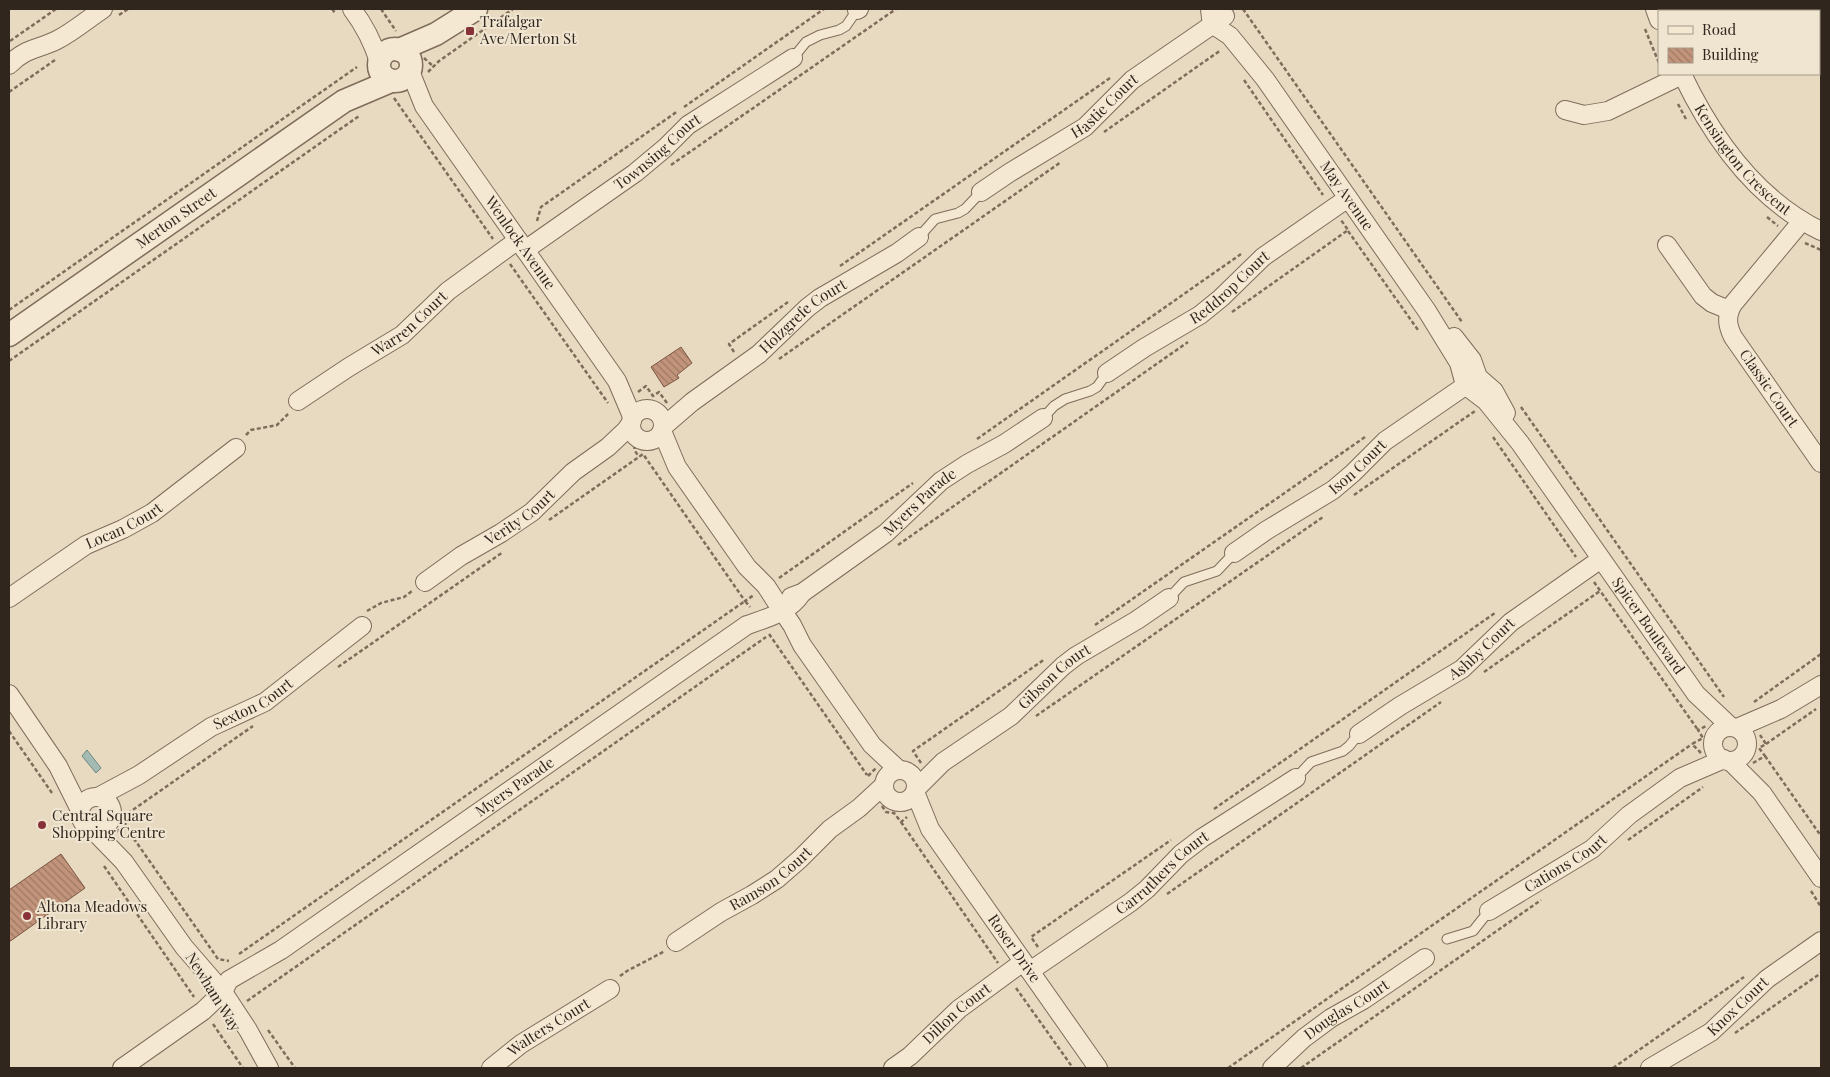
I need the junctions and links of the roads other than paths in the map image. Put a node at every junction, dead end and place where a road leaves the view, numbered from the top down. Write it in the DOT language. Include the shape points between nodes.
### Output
graph roads {
  1 [pos="103,9"];
  2 [pos="352,9"];
  3 [pos="476,9"];
  4 [pos="858,9"];
  5 [pos="1655,9"];
  6 [pos="1216,17"];
  7 [pos="1651,23"];
  8 [pos="792,58"];
  9 [pos="395,62"];
  10 [pos="9,66"];
  11 [pos="1680,75"];
  12 [pos="1683,75"];
  13 [pos="1565,110"];
  14 [pos="981,192"];
  15 [pos="1348,198"];
  16 [pos="1802,221"];
  17 [pos="1821,231"];
  18 [pos="919,237"];
  19 [pos="522,245"];
  20 [pos="1667,245"];
  21 [pos="1729,310"];
  22 [pos="9,335"];
  23 [pos="1107,373"];
  24 [pos="617,380"];
  25 [pos="1472,381"];
  26 [pos="298,401"];
  27 [pos="692,402"];
  28 [pos="651,410"];
  29 [pos="1043,418"];
  30 [pos="632,422"];
  31 [pos="663,429"];
  32 [pos="644,440"];
  33 [pos="608,447"];
  34 [pos="236,448"];
  35 [pos="1821,463"];
  36 [pos="677,467"];
  37 [pos="1234,553"];
  38 [pos="1601,559"];
  39 [pos="425,582"];
  40 [pos="9,598"];
  41 [pos="1169,598"];
  42 [pos="764,615"];
  43 [pos="362,626"];
  44 [pos="1821,685"];
  45 [pos="9,694"];
  46 [pos="1696,694"];
  47 [pos="1781,709"];
  48 [pos="1734,727"];
  49 [pos="1359,734"];
  50 [pos="1714,738"];
  51 [pos="872,745"];
  52 [pos="1746,748"];
  53 [pos="1727,760"];
  54 [pos="943,762"];
  55 [pos="58,766"];
  56 [pos="904,771"];
  57 [pos="139,776"];
  58 [pos="1296,778"];
  59 [pos="1680,778"];
  60 [pos="884,784"];
  61 [pos="915,791"];
  62 [pos="1762,793"];
  63 [pos="96,797"];
  64 [pos="896,802"];
  65 [pos="859,808"];
  66 [pos="80,810"];
  67 [pos="116,824"];
  68 [pos="92,829"];
  69 [pos="930,829"];
  70 [pos="124,862"];
  71 [pos="1816,884"];
  72 [pos="1489,911"];
  73 [pos="1447,939"];
  74 [pos="1821,941"];
  75 [pos="676,942"];
  76 [pos="1425,958"];
  77 [pos="1027,967"];
  78 [pos="610,989"];
  79 [pos="214,1001"];
  80 [pos="266,1063"];
  81 [pos="122,1068"];
  82 [pos="491,1068"];
  83 [pos="893,1068"];
  84 [pos="1098,1068"];
  85 [pos="1272,1068"];
  86 [pos="1650,1068"];
  1 -- 10 [label="street" via="57,40 25,51"];
  2 -- 9 [label="street, Wenlock Avenue" via="374,47"];
  3 -- 9 [label="street, Merton Street" via="452,26 416,44"];
  4 -- 8 [label="lane" via="846,26 806,42"];
  5 -- 7 [label="street"];
  6 -- 14 [label="street, Hastie Court" via="1132,80 1085,127"];
  6 -- 15 [label="street, May Avenue" via="1265,79"];
  8 -- 19 [label="street, Townsing Court" via="688,125 635,173 542,238"];
  9 -- 19 [label="street, Wenlock Avenue"];
  9 -- 22 [label="street, Merton Street"];
  11 -- 13 [label="street" via="1608,111 1584,115"];
  12 -- 16 [label="street, Kensington Crescent" via="1706,118 1734,158 1766,193"];
  14 -- 18 [label="lane" via="965,209 935,220"];
  15 -- 23 [label="street, Reddrop Court" via="1263,257 1200,315"];
  15 -- 25 [label="street, May Avenue" via="1427,311 1467,352 1472,360"];
  16 -- 17 [label="street, Kensington Crescent"];
  16 -- 21 [label="street"];
  18 -- 27 [label="street, Holzgrefe Court" via="820,298 764,349"];
  19 -- 24 [label="street, Wenlock Avenue"];
  19 -- 26 [label="street, Warren Court" via="448,291 402,335"];
  20 -- 21 [label="street" via="1703,296"];
  21 -- 35 [label="street, Classic Court" via="1728,323 1734,337"];
  23 -- 29 [label="lane" via="1090,391 1064,399"];
  24 -- 28 [label="street, Wenlock Avenue"];
  24 -- 30 [label="street, Wenlock Avenue"];
  25 -- 37 [label="street, Ison Court" via="1384,441 1333,490"];
  25 -- 38 [label="street, May Avenue" via="1494,391 1520,443"];
  27 -- 28 [label="street, Holzgrefe Court"];
  27 -- 31 [label="street, Holzgrefe Court"];
  28 -- 30 [label="street" via="639,411"];
  28 -- 31 [label="street" via="662,418"];
  29 -- 42 [label="street, Myers Parade" via="942,481 886,533 802,593"];
  30 -- 32 [label="street" via="634,433"];
  30 -- 33 [label="street, Verity Court"];
  31 -- 32 [label="street" via="658,437"];
  31 -- 36 [label="street"];
  32 -- 33 [label="street, Verity Court" via="632,439"];
  32 -- 36 [label="street"];
  33 -- 39 [label="street, Verity Court" via="573,472 532,512"];
  34 -- 40 [label="street, Locan Court" via="152,513 123,530 86,545"];
  36 -- 42 [label="street" via="747,567 766,586"];
  37 -- 41 [label="lane" via="1216,571 1184,582"];
  38 -- 46 [label="street, Spicer Boulevard"];
  38 -- 49 [label="street, Ashby Court" via="1511,622 1462,669"];
  41 -- 54 [label="street, Gibson Court" via="1076,656 1011,716"];
  42 -- 51 [label="street" via="792,625"];
  42 -- 79 [label="street, Myers Parade" via="281,950 237,988"];
  43 -- 57 [label="street, Sexton Court" via="266,702 204,732"];
  44 -- 47 [label="street"];
  45 -- 55 [label="street"];
  46 -- 48 [label="street, Spicer Boulevard"];
  46 -- 50 [label="street, Spicer Boulevard"];
  47 -- 48 [label="street"];
  47 -- 52 [label="street" via="1757,731"];
  48 -- 50 [label="street" via="1722,729"];
  48 -- 52 [label="street" via="1744,735"];
  49 -- 58 [label="lane" via="1343,750 1311,762"];
  50 -- 53 [label="street" via="1714,750"];
  50 -- 59 [label="street, Cations Court"];
  51 -- 56 [label="street"];
  51 -- 60 [label="street"];
  52 -- 53 [label="street" via="1739,758"];
  52 -- 62 [label="street"];
  53 -- 59 [label="street, Cations Court"];
  53 -- 62 [label="street"];
  54 -- 56 [label="street, Gibson Court" via="925,769"];
  54 -- 61 [label="street, Gibson Court"];
  55 -- 63 [label="street"];
  55 -- 66 [label="street"];
  56 -- 60 [label="street" via="891,773"];
  56 -- 61 [label="street" via="914,780"];
  57 -- 63 [label="street, Sexton Court"];
  57 -- 67 [label="street, Sexton Court" via="120,799"];
  58 -- 77 [label="street, Carruthers Court" via="1202,838 1131,902"];
  59 -- 72 [label="street, Cations Court" via="1630,815 1592,849"];
  60 -- 64 [label="street" via="886,795"];
  60 -- 65 [label="street, Ramson Court"];
  61 -- 64 [label="street" via="910,799"];
  61 -- 69 [label="street, Roser Drive"];
  62 -- 71 [label="street"];
  63 -- 66 [label="street" via="84,802"];
  63 -- 67 [label="street" via="111,805"];
  64 -- 65 [label="street, Ramson Court" via="886,801"];
  64 -- 69 [label="street, Roser Drive"];
  65 -- 75 [label="street, Ramson Court" via="830,828 776,879"];
  66 -- 68 [label="street" via="82,822"];
  67 -- 68 [label="street"];
  67 -- 70 [label="street, Newham Way"];
  68 -- 70 [label="street, Newham Way"];
  69 -- 77 [label="street, Roser Drive"];
  70 -- 79 [label="street, Newham Way" via="184,947"];
  72 -- 73 [label="lane, Cations Court" via="1473,931"];
  74 -- 86 [label="street, Knox Court" via="1767,979 1711,1032"];
  76 -- 85 [label="street, Douglas Court" via="1331,1018"];
  77 -- 83 [label="street, Dillon Court" via="1006,974 958,1010"];
  77 -- 84 [label="street, Roser Drive"];
  78 -- 82 [label="street, Walters Court" via="521,1044"];
  79 -- 80 [label="street, Newham Way" via="248,1030"];
  79 -- 81 [label="street, Myers Parade"];
}
